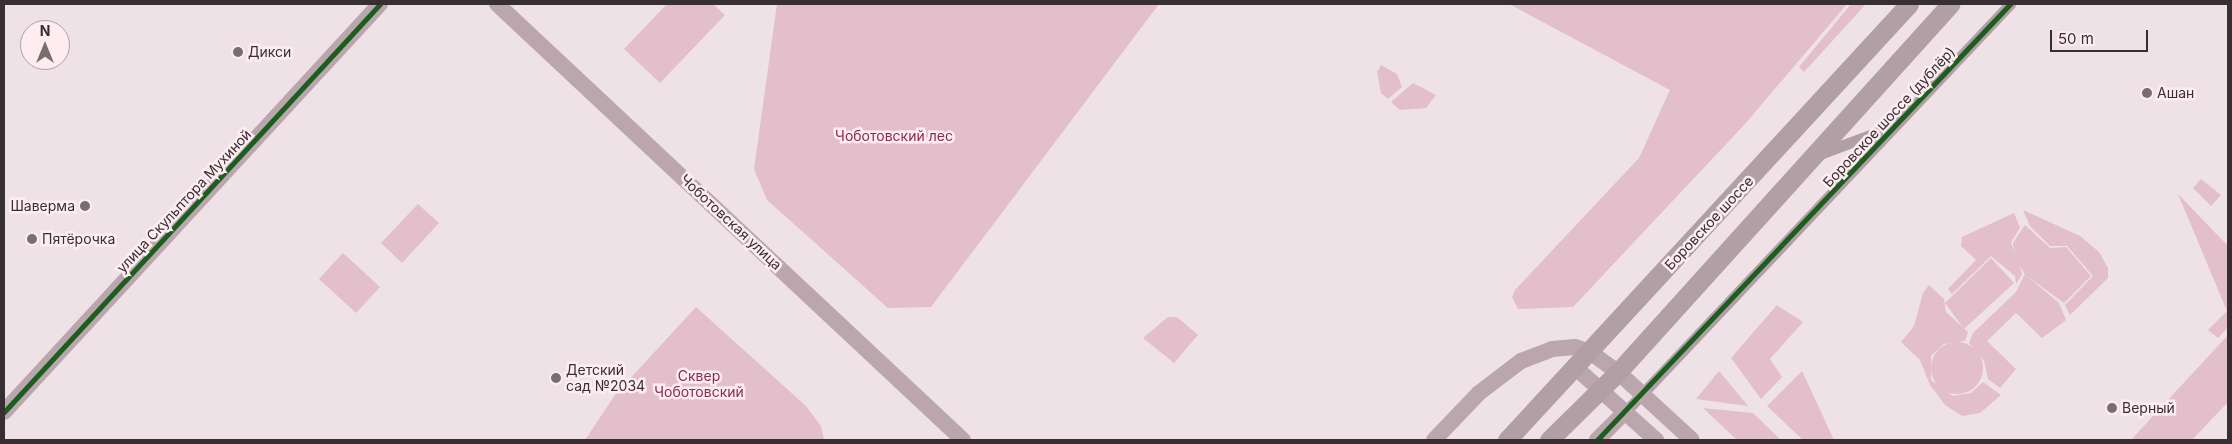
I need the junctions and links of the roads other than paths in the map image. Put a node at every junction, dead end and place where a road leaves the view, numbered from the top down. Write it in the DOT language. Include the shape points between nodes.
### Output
graph roads {
  1 [pos="380,4"];
  2 [pos="497,4"];
  3 [pos="1909,4"];
  4 [pos="1950,4"];
  5 [pos="2010,4"];
  6 [pos="1894,126"];
  7 [pos="1813,157"];
  8 [pos="1590,352"];
  9 [pos="1576,368"];
  10 [pos="1618,372"];
  11 [pos="1601,389"];
  12 [pos="1644,394"];
  13 [pos="4,412"];
  14 [pos="1625,412"];
  15 [pos="963,440"];
  16 [pos="1434,440"];
  17 [pos="1507,440"];
  18 [pos="1550,440"];
  19 [pos="1597,440"];
  20 [pos="1656,440"];
  21 [pos="1692,440"];
  1 -- 13 [label="main road, улица Скульптора Мухиной"];
  2 -- 15 [label="main road, Чоботовская улица"];
  3 -- 8 [label="main road, Боровское шоссе"];
  4 -- 7 [label="main road"];
  5 -- 6 [label="street, Боровское шоссе (дублёр)"];
  6 -- 7 [label="street"];
  6 -- 12 [label="street, Боровское шоссе (дублёр)"];
  7 -- 10 [label="main road"];
  8 -- 9 [label="main road, Боровское шоссе"];
  8 -- 10 [label="main road"];
  8 -- 16 [label="main road" via="1574,347 1552,349 1521,361 1478,393"];
  9 -- 11 [label="main road"];
  9 -- 17 [label="main road, Боровское шоссе"];
  10 -- 11 [label="main road"];
  10 -- 12 [label="main road"];
  11 -- 14 [label="main road"];
  11 -- 18 [label="main road"];
  12 -- 14 [label="street, Боровское шоссе (дублёр)"];
  12 -- 21 [label="main road"];
  14 -- 19 [label="main road, Боровское шоссе (дублёр)"];
  14 -- 20 [label="main road"];
}
